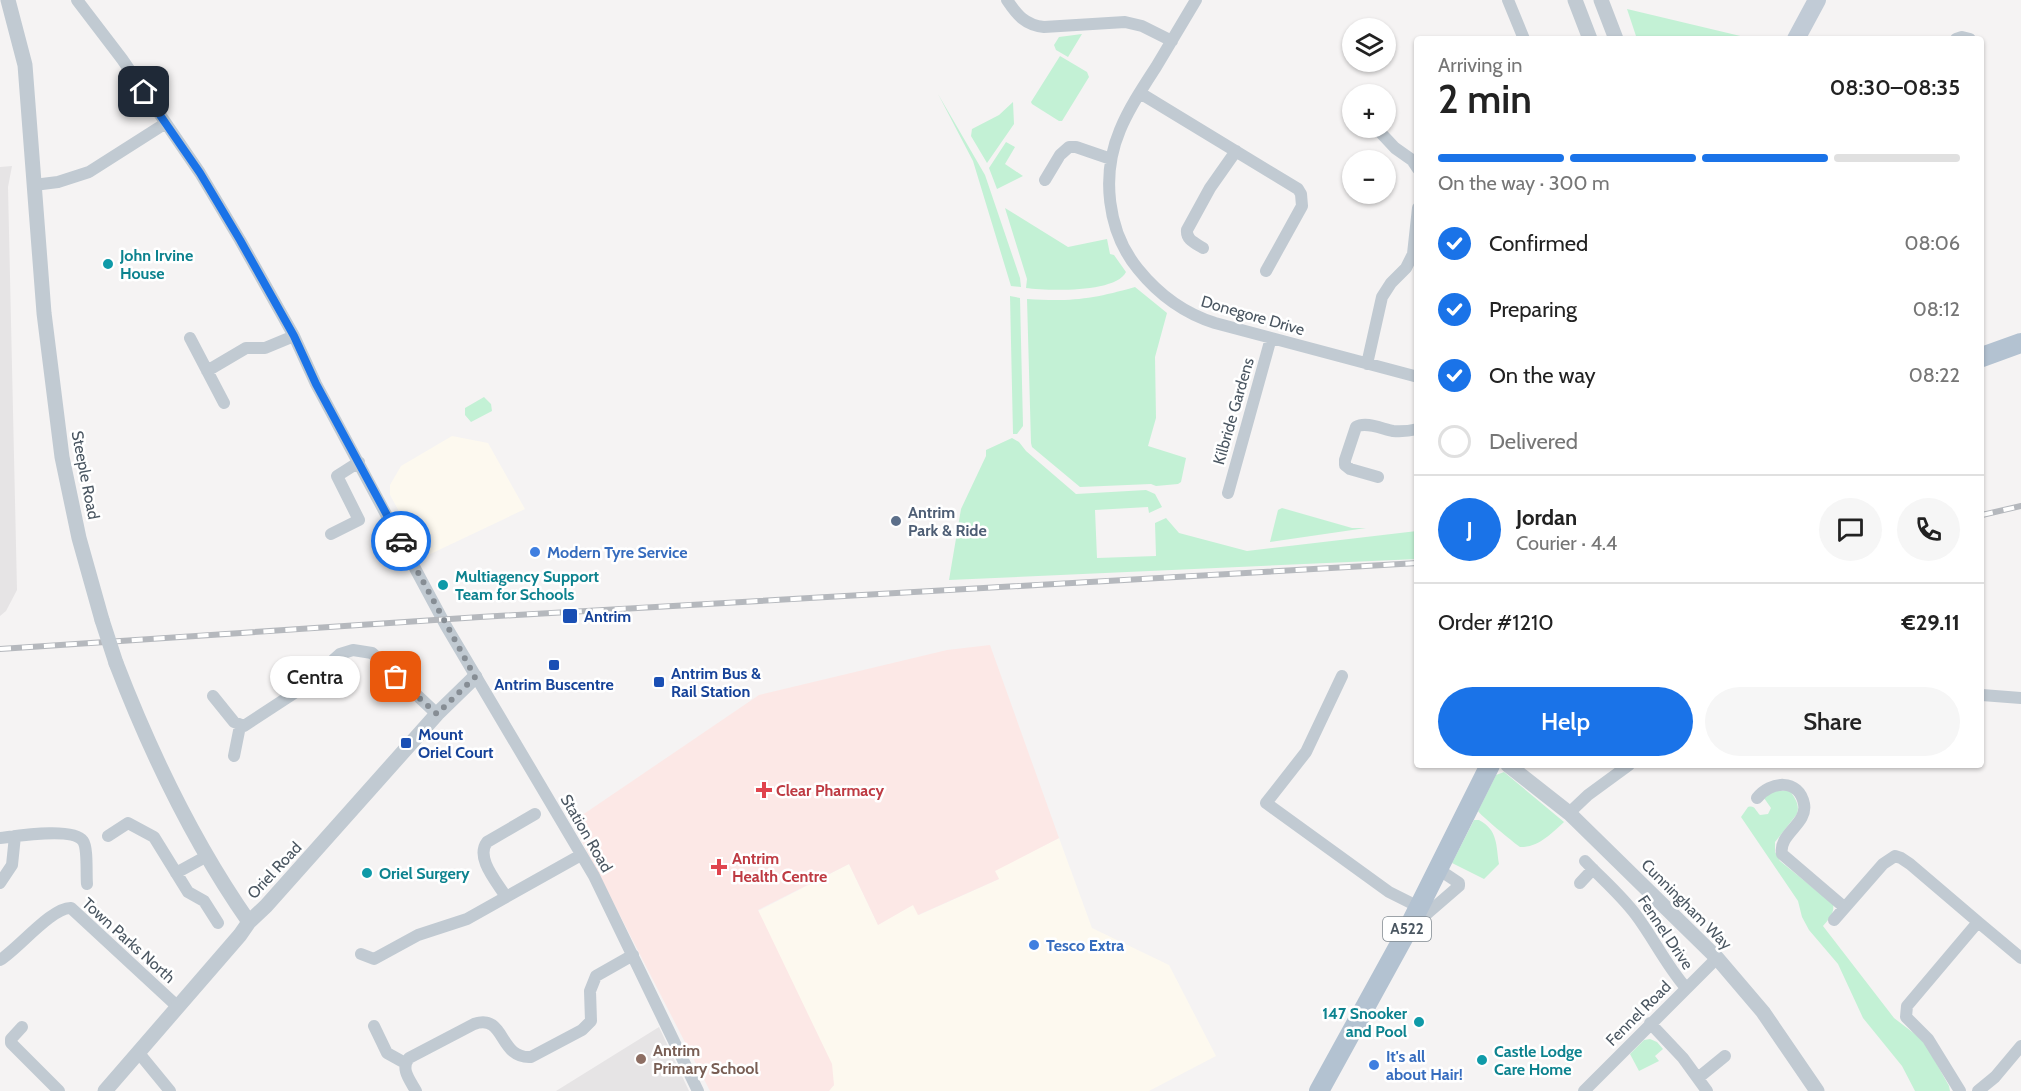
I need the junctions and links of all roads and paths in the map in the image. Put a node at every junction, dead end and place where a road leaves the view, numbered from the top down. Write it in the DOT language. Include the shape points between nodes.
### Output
graph roads {
  1 [pos="8,0"];
  2 [pos="77,0"];
  3 [pos="1007,0"];
  4 [pos="1196,0"];
  5 [pos="1508,0"];
  6 [pos="1575,0"];
  7 [pos="1601,0"];
  8 [pos="1817,0"];
  9 [pos="1523,36"];
  10 [pos="1589,36"];
  11 [pos="1615,36"];
  12 [pos="1798,36"];
  13 [pos="1172,41"];
  14 [pos="1140,93"];
  15 [pos="166,123"];
  16 [pos="1386,138"];
  17 [pos="1236,151"];
  18 [pos="1111,159"];
  19 [pos="1414,164"];
  20 [pos="1045,180"];
  21 [pos="34,185"];
  22 [pos="1414,245"];
  23 [pos="1203,248"];
  24 [pos="1266,271"];
  25 [pos="294,336"];
  26 [pos="189,338"];
  27 [pos="1271,338"];
  28 [pos="2021,343"];
  29 [pos="1984,356"];
  30 [pos="1366,364"];
  31 [pos="207,370"];
  32 [pos="1414,376"];
  33 [pos="224,403"];
  34 [pos="1414,430"];
  35 [pos="359,462"];
  36 [pos="1378,477"];
  37 [pos="1228,493"];
  38 [pos="331,534"];
  39 [pos="1342,676"];
  40 [pos="475,677"];
  41 [pos="1984,695"];
  42 [pos="213,696"];
  43 [pos="2021,698"];
  44 [pos="437,714"];
  45 [pos="240,726"];
  46 [pos="234,756"];
  47 [pos="1488,768"];
  48 [pos="1512,768"];
  49 [pos="1625,768"];
  50 [pos="1757,798"];
  51 [pos="1569,813"];
  52 [pos="535,814"];
  53 [pos="15,836"];
  54 [pos="108,836"];
  55 [pos="0,837"];
  56 [pos="581,855"];
  57 [pos="207,856"];
  58 [pos="1438,869"];
  59 [pos="176,873"];
  60 [pos="0,883"];
  61 [pos="1580,883"];
  62 [pos="87,884"];
  63 [pos="506,897"];
  64 [pos="1419,907"];
  65 [pos="1845,907"];
  66 [pos="1834,920"];
  67 [pos="249,922"];
  68 [pos="1978,922"];
  69 [pos="218,923"];
  70 [pos="1407,930"];
  71 [pos="361,954"];
  72 [pos="633,955"];
  73 [pos="1717,958"];
  74 [pos="2021,958"];
  75 [pos="0,960"];
  76 [pos="1686,988"];
  77 [pos="178,1007"];
  78 [pos="1650,1023"];
  79 [pos="374,1026"];
  80 [pos="22,1027"];
  81 [pos="2021,1046"];
  82 [pos="138,1052"];
  83 [pos="1725,1056"];
  84 [pos="405,1063"];
  85 [pos="1698,1078"];
  86 [pos="59,1091"];
  87 [pos="105,1091"];
  88 [pos="170,1091"];
  89 [pos="416,1091"];
  90 [pos="698,1091"];
  91 [pos="1319,1091"];
  92 [pos="1584,1091"];
  93 [pos="1707,1091"];
  94 [pos="1817,1091"];
  95 [pos="1960,1091"];
  96 [pos="1978,1091"];
  1 -- 21 [label="street, Steeple Road" via="25,65"];
  2 -- 15 [label="street"];
  3 -- 13 [label="street" via="1020,18 1032,25 1125,22"];
  4 -- 13 [label="street, Donegore Drive"];
  5 -- 9 [label="street"];
  6 -- 10 [label="street"];
  7 -- 11 [label="street"];
  8 -- 12 [label="main road"];
  13 -- 14 [label="street, Donegore Drive"];
  14 -- 17 [label="street"];
  14 -- 18 [label="street, Donegore Drive" via="1122,124"];
  15 -- 21 [label="street" via="89,172"];
  15 -- 25 [label="street" via="200,173"];
  16 -- 19 [label="street"];
  17 -- 23 [label="street" via="1187,230 1189,239"];
  17 -- 24 [label="street" via="1301,194 1300,212"];
  18 -- 20 [label="street" via="1069,147"];
  18 -- 27 [label="street, Donegore Drive" via="1109,191 1114,224 1125,251 1145,278 1173,304 1193,315"];
  21 -- 57 [label="street, Steeple Road, bridge" via="44,313 62,457 79,538 102,620 136,716 163,776"];
  22 -- 30 [label="street" via="1408,266 1382,297"];
  25 -- 31 [label="street" via="265,348 246,348"];
  25 -- 35 [label="street"];
  26 -- 31 [label="street"];
  27 -- 30 [label="street, Donegore Drive"];
  27 -- 37 [label="street, Kilbride Gardens"];
  28 -- 29 [label="main road"];
  30 -- 32 [label="street, Donegore Drive"];
  31 -- 33 [label="street"];
  34 -- 36 [label="street" via="1392,431 1364,424 1356,427 1346,465"];
  35 -- 38 [label="street" via="337,476 359,520"];
  35 -- 40 [label="street, Station Road"];
  39 -- 64 [label="street" via="1306,752 1266,803 1389,892"];
  40 -- 44 [label="street, Oriel Road"];
  40 -- 56 [label="street, Station Road"];
  41 -- 43 [label="street"];
  42 -- 45 [label="street"];
  44 -- 45 [label="street" via="377,656 353,650 340,654 302,688"];
  44 -- 67 [label="street, Oriel Road"];
  45 -- 46 [label="street"];
  47 -- 58 [label="main road, A522"];
  48 -- 51 [label="street, Cunningham Way"];
  49 -- 51 [label="street"];
  50 -- 65 [label="street" via="1777,784 1790,786 1799,794 1803,814 1783,842 1782,854"];
  51 -- 73 [label="street, Cunningham Way"];
  52 -- 63 [label="street" via="488,842 483,849"];
  53 -- 55 [label="street"];
  53 -- 60 [label="street" via="12,865"];
  53 -- 62 [label="street" via="65,833 79,837 85,846"];
  54 -- 59 [label="street" via="128,823 151,834"];
  56 -- 63 [label="street"];
  56 -- 72 [label="street, Station Road"];
  57 -- 59 [label="street"];
  57 -- 67 [label="street, Steeple Road"];
  58 -- 64 [label="main road, A522"];
  58 -- 70 [label="street" via="1459,886"];
  59 -- 69 [label="street" via="188,892 204,902"];
  61 -- 76 [label="street, Fennel Drive" via="1589,865 1624,900"];
  63 -- 71 [label="street" via="461,921 418,935 374,959"];
  64 -- 70 [label="main road, A522"];
  65 -- 66 [label="street"];
  65 -- 68 [label="street" via="1883,864 1898,857"];
  67 -- 77 [label="street, Oriel Road"];
  68 -- 74 [label="street"];
  68 -- 95 [label="street" via="1905,1011 1935,1049"];
  70 -- 91 [label="main road, A522"];
  72 -- 84 [label="street" via="596,976 590,991 588,1026 531,1057 516,1056 495,1027 480,1022"];
  72 -- 90 [label="street, Station Road"];
  73 -- 76 [label="street, Fennel Road"];
  73 -- 94 [label="street, Cunningham Way" via="1763,1012"];
  75 -- 77 [label="street, Town Parks North" via="53,915 71,908"];
  76 -- 78 [label="street, Fennel Road"];
  77 -- 82 [label="street, Oriel Road"];
  78 -- 85 [label="street"];
  78 -- 92 [label="street, Fennel Road"];
  79 -- 84 [label="street" via="387,1053"];
  80 -- 86 [label="street" via="11,1043"];
  81 -- 96 [label="street"];
  82 -- 87 [label="street, Oriel Road"];
  82 -- 88 [label="street"];
  83 -- 85 [label="street"];
  84 -- 89 [label="street"];
  85 -- 93 [label="street"];
}
